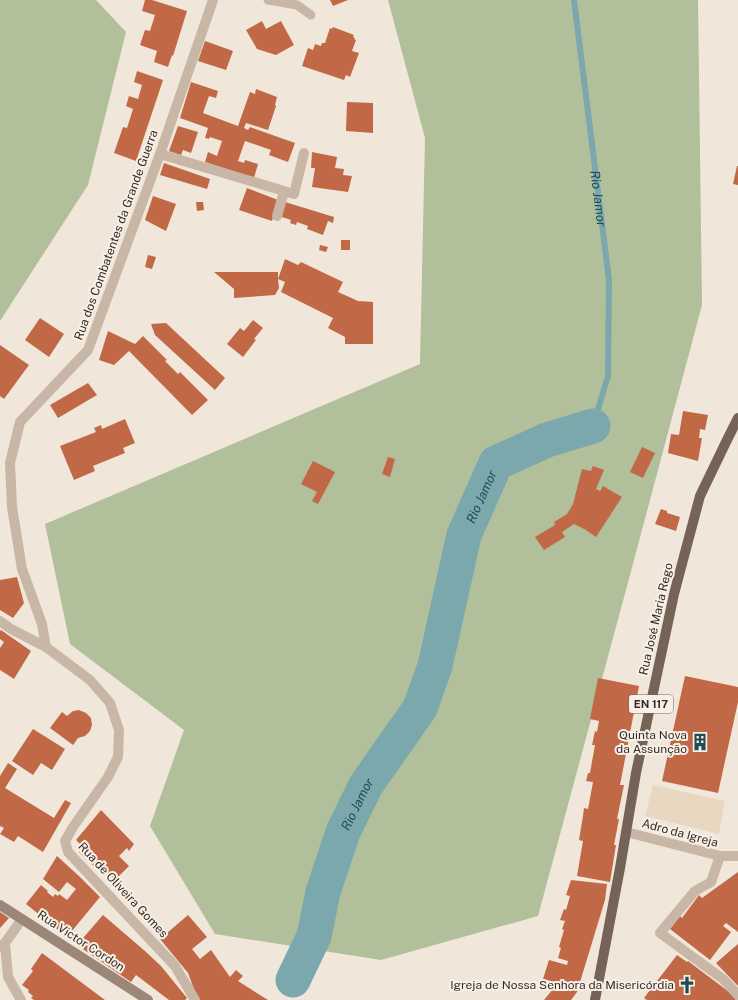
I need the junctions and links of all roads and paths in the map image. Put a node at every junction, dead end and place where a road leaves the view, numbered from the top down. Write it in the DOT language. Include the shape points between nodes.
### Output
graph roads {
  1 [pos="214,0"];
  2 [pos="268,0"];
  3 [pos="311,15"];
  4 [pos="304,153"];
  5 [pos="160,154"];
  6 [pos="284,192"];
  7 [pos="277,216"];
  8 [pos="738,418"];
  9 [pos="0,621"];
  10 [pos="46,647"];
  11 [pos="626,832"];
  12 [pos="720,856"];
  13 [pos="738,856"];
  14 [pos="0,905"];
  15 [pos="22,919"];
  16 [pos="2,946"];
  17 [pos="738,995"];
  18 [pos="22,1000"];
  19 [pos="148,1000"];
  20 [pos="195,1000"];
  21 [pos="595,1000"];
  1 -- 5 [label="street, Rua dos Combatentes da Grande Guerra"];
  2 -- 3 [label="lane" via="297,5"];
  4 -- 6 [label="street" via="294,194"];
  5 -- 6 [label="street"];
  5 -- 10 [label="street, Rua dos Combatentes da Grande Guerra" via="88,350 20,422 10,463 12,507 22,569 42,624"];
  6 -- 7 [label="street"];
  8 -- 11 [label="main road, Rua José Maria Rego / EN 117" via="696,506 674,594"];
  9 -- 10 [label="street, Rua de Oliveira Gomes"];
  10 -- 20 [label="street, Rua de Oliveira Gomes" via="90,680 110,703 119,730 118,756 108,777 65,841 68,852 175,966"];
  11 -- 12 [label="street, Adro da Igreja"];
  11 -- 21 [label="main road, Rua José Maria Rego / EN 117"];
  12 -- 13 [label="street"];
  12 -- 17 [label="street, Adro da Igreja" via="711,882 695,891 660,933 723,979"];
  14 -- 15 [label="street, Rua Victor Cordon"];
  15 -- 16 [label="street"];
  15 -- 19 [label="street, Rua Victor Cordon"];
  16 -- 18 [label="street" via="8,976"];
}
